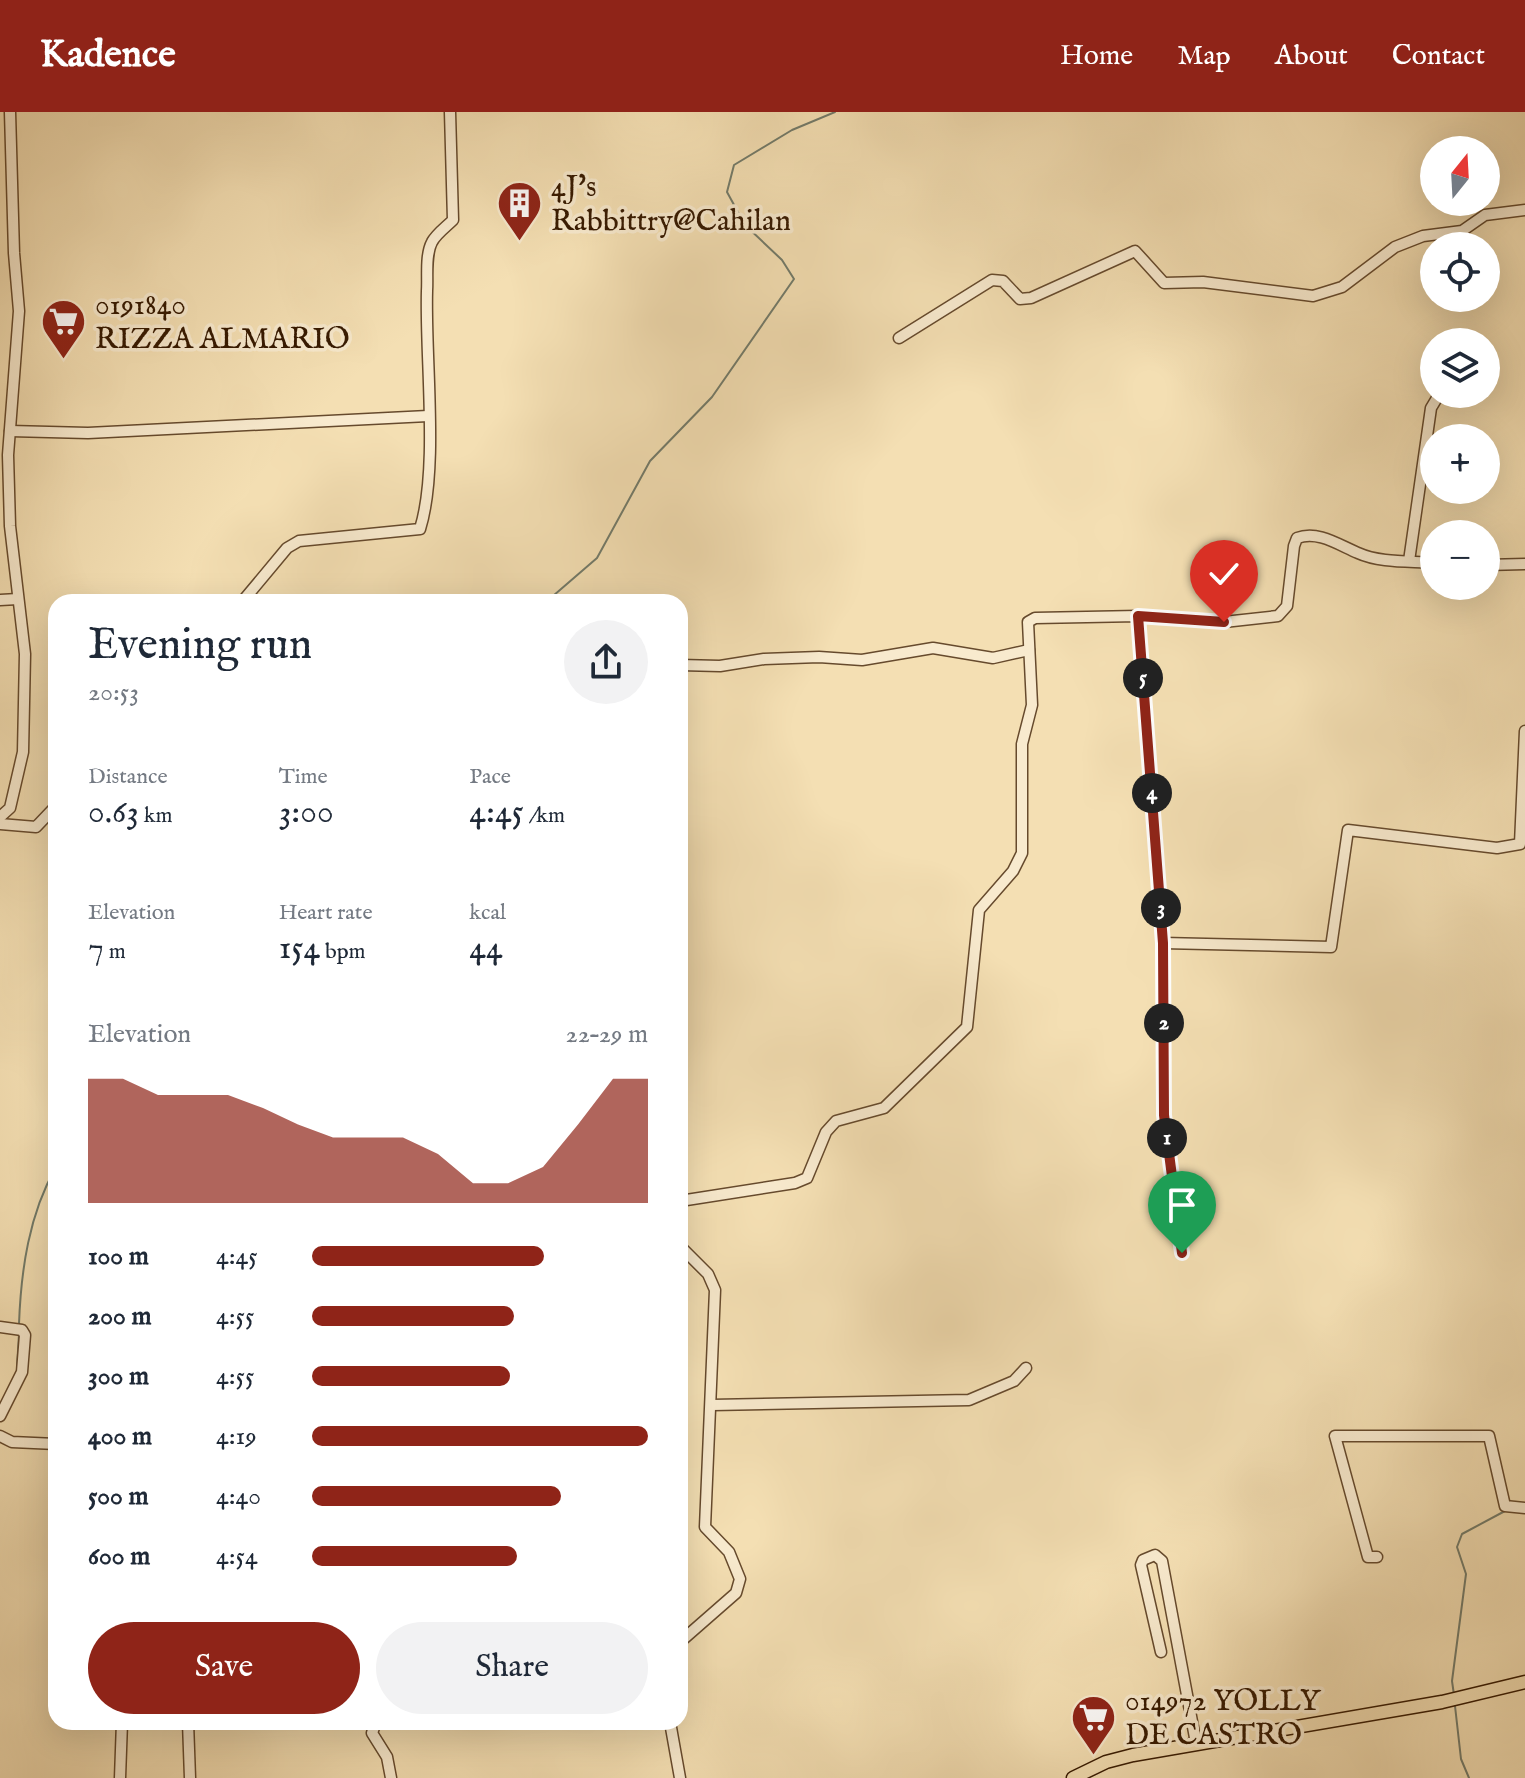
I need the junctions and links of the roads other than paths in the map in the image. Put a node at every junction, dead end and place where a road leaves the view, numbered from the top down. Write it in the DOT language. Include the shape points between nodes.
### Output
graph roads {
  1 [pos="10,112"];
  2 [pos="450,112"];
  3 [pos="1525,210"];
  4 [pos="899,338"];
  5 [pos="0,391"];
  6 [pos="13,392"];
  7 [pos="1431,408"];
  8 [pos="428,416"];
  9 [pos="10,431"];
  10 [pos="1409,561"];
  11 [pos="1420,562"];
  12 [pos="1525,564"];
  13 [pos="1500,565"];
  14 [pos="249,594"];
  15 [pos="18,599"];
  16 [pos="0,600"];
  17 [pos="1138,616"];
  18 [pos="1029,650"];
  19 [pos="688,665"];
  20 [pos="1525,731"];
  21 [pos="48,814"];
  22 [pos="0,817"];
  23 [pos="0,824"];
  24 [pos="1522,845"];
  25 [pos="1163,943"];
  26 [pos="688,1200"];
  27 [pos="1182,1253"];
  28 [pos="688,1254"];
  29 [pos="0,1327"];
  30 [pos="1026,1368"];
  31 [pos="712,1405"];
  32 [pos="0,1416"];
  33 [pos="0,1436"];
  34 [pos="48,1444"];
  35 [pos="1525,1508"];
  36 [pos="1377,1557"];
  37 [pos="688,1635"];
  38 [pos="1161,1652"];
  39 [pos="1525,1682"];
  40 [pos="122,1730"];
  41 [pos="188,1730"];
  42 [pos="373,1730"];
  43 [pos="671,1730"];
  44 [pos="1196,1743"];
  45 [pos="120,1778"];
  46 [pos="190,1778"];
  47 [pos="391,1778"];
  48 [pos="680,1778"];
  49 [pos="1073,1778"];
  1 -- 6 [label="street" via="19,311"];
  2 -- 8 [label="street" via="453,220 431,244 429,259"];
  3 -- 4 [label="street" via="1485,215 1462,231 1409,241 1342,287 1313,296 1203,282 1164,283 1135,251 1031,298 1020,299 1003,281 992,280"];
  5 -- 6 [label="street"];
  6 -- 9 [label="street"];
  7 -- 10 [label="street"];
  8 -- 9 [label="street" via="88,433"];
  8 -- 14 [label="street" via="420,529 299,541"];
  9 -- 15 [label="street" via="10,526"];
  10 -- 11 [label="street"];
  10 -- 17 [label="street" via="1372,558 1306,535 1294,546 1287,606 1278,616 1224,622"];
  12 -- 13 [label="street"];
  15 -- 16 [label="street"];
  15 -- 22 [label="street" via="25,654 23,752 10,808"];
  17 -- 18 [label="street" via="1032,618"];
  17 -- 25 [label="street"];
  18 -- 19 [label="street" via="993,658 933,648 862,660 819,657"];
  18 -- 26 [label="street" via="1032,705 1022,744 1022,853 979,910 967,1027 884,1108 836,1121 807,1178"];
  20 -- 24 [label="street"];
  21 -- 23 [label="street" via="36,827"];
  24 -- 25 [label="street" via="1497,848 1348,830 1331,947"];
  25 -- 27 [label="street" via="1164,1115"];
  28 -- 31 [label="street" via="715,1290"];
  29 -- 32 [label="street" via="25,1335 22,1372"];
  30 -- 31 [label="street" via="1014,1381 969,1400"];
  31 -- 37 [label="street" via="705,1527 729,1552 740,1579 736,1593"];
  33 -- 34 [label="street" via="12,1442"];
  35 -- 36 [label="street" via="1505,1506 1489,1436 1335,1436 1368,1557"];
  38 -- 44 [label="street" via="1141,1565 1155,1555 1162,1561"];
  39 -- 44 [label="main road" via="1442,1702"];
  40 -- 45 [label="street"];
  41 -- 46 [label="street"];
  42 -- 47 [label="street"];
  43 -- 48 [label="street"];
  44 -- 49 [label="main road" via="1106,1762"];
}
